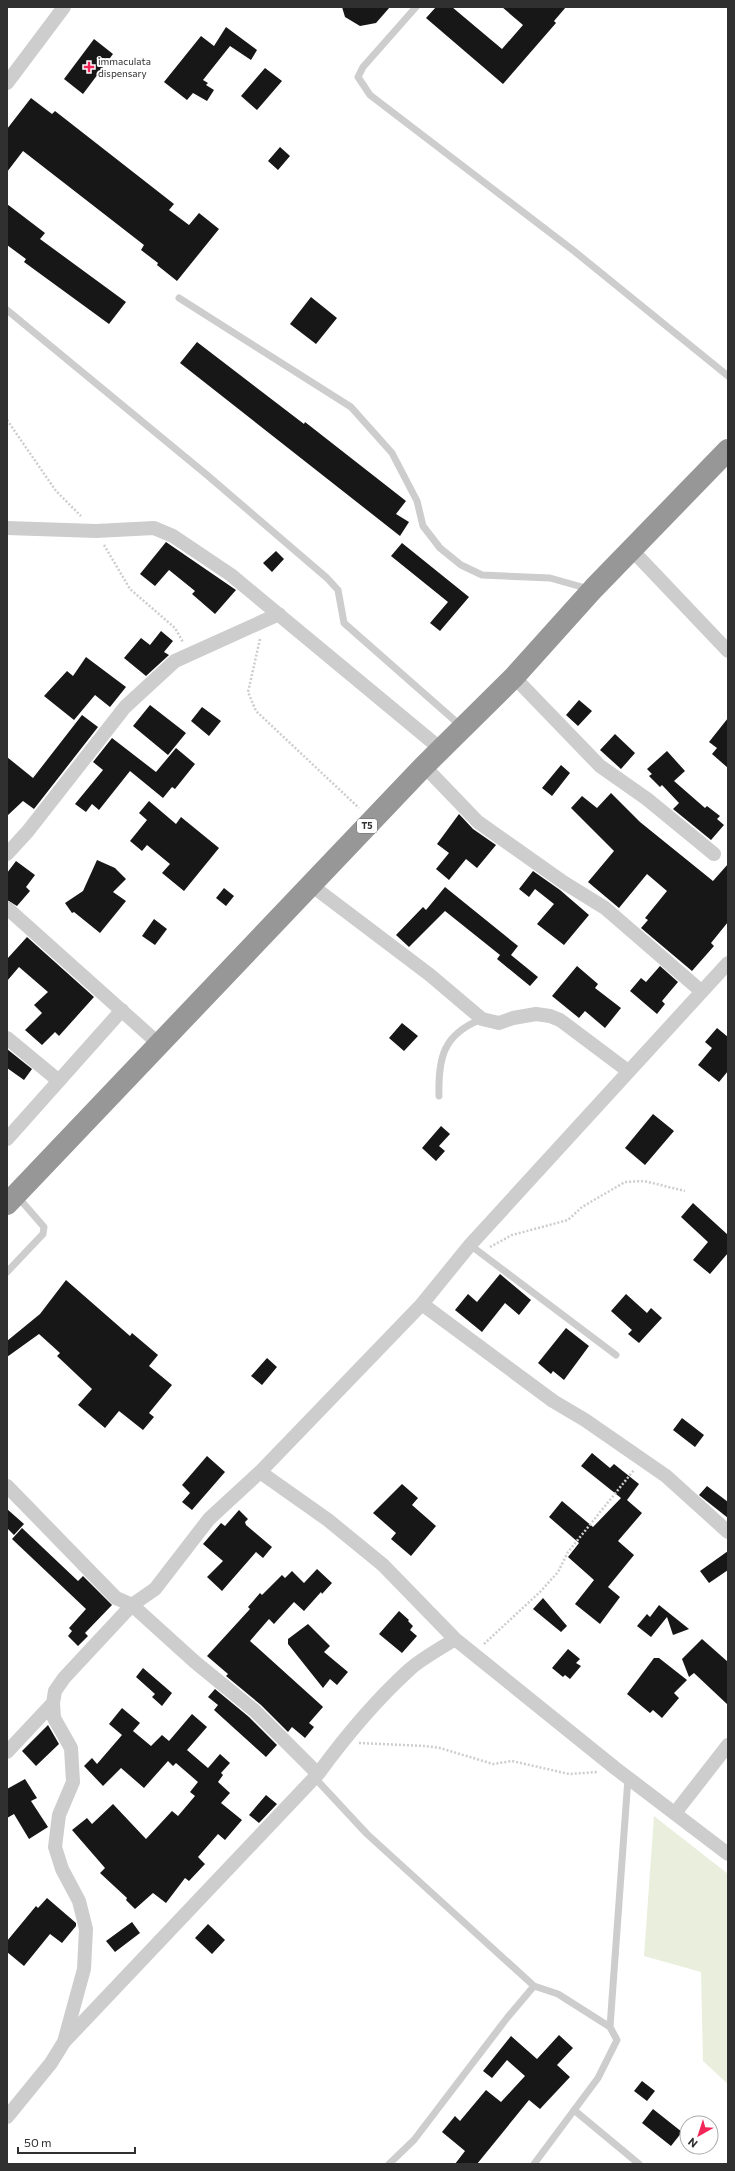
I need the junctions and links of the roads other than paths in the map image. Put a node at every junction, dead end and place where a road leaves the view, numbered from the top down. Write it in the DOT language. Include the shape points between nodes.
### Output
graph roads {
  1 [pos="64,7"];
  2 [pos="416,7"];
  3 [pos="7,83"];
  4 [pos="179,298"];
  5 [pos="7,310"];
  6 [pos="728,376"];
  7 [pos="728,450"];
  8 [pos="7,528"];
  9 [pos="632,550"];
  10 [pos="593,590"];
  11 [pos="280,614"];
  12 [pos="722,637"];
  13 [pos="728,651"];
  14 [pos="514,677"];
  15 [pos="462,727"];
  16 [pos="442,750"];
  17 [pos="424,766"];
  18 [pos="7,854"];
  19 [pos="714,854"];
  20 [pos="311,884"];
  21 [pos="7,908"];
  22 [pos="727,966"];
  23 [pos="701,990"];
  24 [pos="122,1010"];
  25 [pos="482,1019"];
  26 [pos="7,1038"];
  27 [pos="160,1044"];
  28 [pos="628,1071"];
  29 [pos="59,1081"];
  30 [pos="439,1096"];
  31 [pos="7,1139"];
  32 [pos="11,1199"];
  33 [pos="475,1248"];
  34 [pos="7,1272"];
  35 [pos="422,1304"];
  36 [pos="616,1355"];
  37 [pos="260,1472"];
  38 [pos="7,1486"];
  39 [pos="728,1532"];
  40 [pos="132,1605"];
  41 [pos="455,1639"];
  42 [pos="53,1703"];
  43 [pos="728,1744"];
  44 [pos="7,1752"];
  45 [pos="316,1776"];
  46 [pos="628,1778"];
  47 [pos="675,1813"];
  48 [pos="728,1854"];
  49 [pos="534,1986"];
  50 [pos="610,2027"];
  51 [pos="64,2042"];
  52 [pos="574,2110"];
  53 [pos="7,2117"];
  54 [pos="389,2164"];
  55 [pos="534,2164"];
  56 [pos="639,2164"];
  1 -- 3 [label="street"];
  2 -- 6 [label="lane" via="363,67 358,77 365,90 574,251"];
  4 -- 10 [label="lane" via="351,407 392,453 417,500 423,526 440,548 461,565 482,574 550,578"];
  5 -- 15 [label="lane" via="327,578 338,590 344,623"];
  7 -- 9 [label="highway, T5"];
  8 -- 11 [label="street" via="96,531 154,528 173,536 231,575"];
  9 -- 10 [label="highway, T5"];
  9 -- 12 [label="street"];
  10 -- 14 [label="highway, T5"];
  11 -- 16 [label="street"];
  11 -- 18 [label="street" via="175,661 125,707"];
  12 -- 13 [label="street"];
  14 -- 15 [label="highway, T5"];
  14 -- 19 [label="street" via="600,766"];
  15 -- 16 [label="highway, T5"];
  16 -- 17 [label="highway, T5"];
  17 -- 20 [label="highway, T5"];
  17 -- 23 [label="street" via="478,822 604,908"];
  20 -- 25 [label="street" via="430,975"];
  20 -- 27 [label="highway, T5"];
  21 -- 24 [label="street"];
  22 -- 23 [label="street"];
  23 -- 28 [label="street"];
  24 -- 27 [label="street"];
  24 -- 29 [label="street"];
  25 -- 28 [label="street" via="499,1023 536,1014 550,1016 560,1020"];
  25 -- 30 [label="lane" via="465,1025 446,1047 439,1077"];
  26 -- 29 [label="street"];
  27 -- 32 [label="highway, T5"];
  28 -- 33 [label="street"];
  29 -- 31 [label="street"];
  32 -- 34 [label="lane" via="44,1226 42,1234"];
  33 -- 35 [label="street"];
  33 -- 36 [label="lane"];
  35 -- 37 [label="street"];
  35 -- 39 [label="street" via="553,1401 666,1476"];
  37 -- 40 [label="street" via="209,1519 154,1589"];
  37 -- 41 [label="street" via="328,1520 383,1566"];
  38 -- 40 [label="street" via="116,1598"];
  40 -- 42 [label="street" via="64,1678 55,1691"];
  40 -- 45 [label="street" via="255,1712"];
  41 -- 45 [label="street" via="410,1669 342,1742"];
  41 -- 46 [label="street"];
  42 -- 44 [label="street"];
  42 -- 51 [label="street" via="54,1718 71,1748 73,1782 59,1815 55,1847 62,1869 79,1901 86,1929 84,1969"];
  43 -- 47 [label="street"];
  45 -- 49 [label="lane" via="367,1834"];
  45 -- 51 [label="street"];
  46 -- 47 [label="street"];
  46 -- 50 [label="lane"];
  47 -- 48 [label="street"];
  49 -- 50 [label="lane" via="558,1994"];
  49 -- 54 [label="lane" via="414,2140"];
  50 -- 52 [label="lane" via="617,2040 598,2078"];
  51 -- 53 [label="street" via="51,2063"];
  52 -- 55 [label="lane"];
  52 -- 56 [label="lane"];
}
